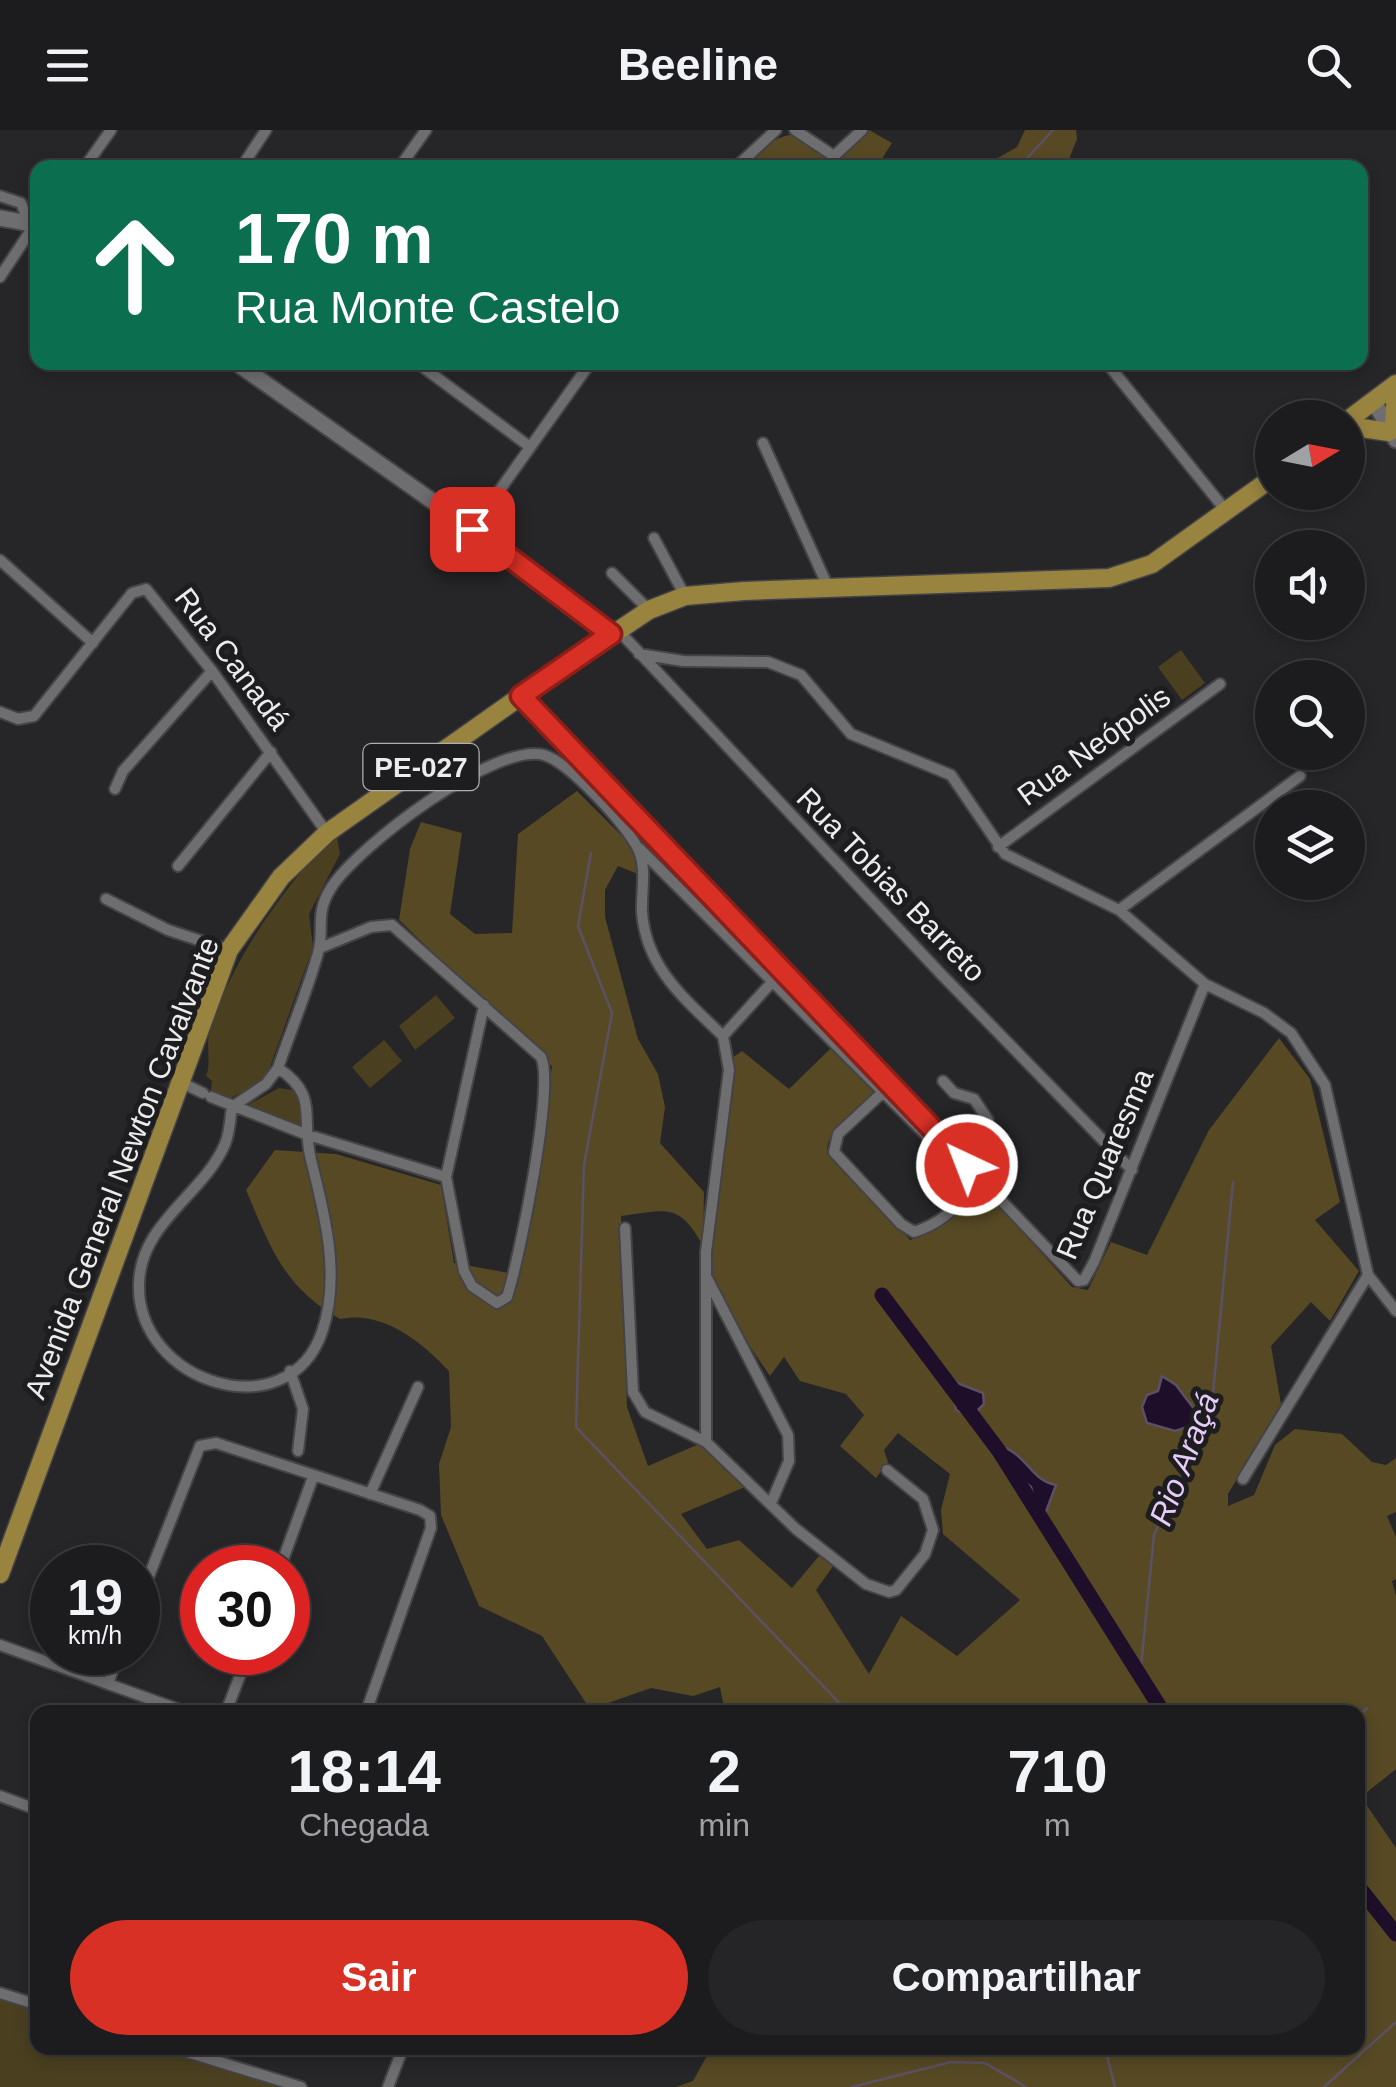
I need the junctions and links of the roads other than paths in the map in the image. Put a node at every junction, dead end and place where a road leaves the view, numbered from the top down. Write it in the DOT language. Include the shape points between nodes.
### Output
graph roads {
  1 [pos="111,130"];
  2 [pos="266,130"];
  3 [pos="426,130"];
  4 [pos="776,130"];
  5 [pos="795,130"];
  6 [pos="862,130"];
  7 [pos="90,160"];
  8 [pos="245,160"];
  9 [pos="405,160"];
  10 [pos="743,160"];
  11 [pos="0,196"];
  12 [pos="0,218"];
  13 [pos="30,218"];
  14 [pos="30,223"];
  15 [pos="30,230"];
  16 [pos="0,277"];
  17 [pos="258,370"];
  18 [pos="427,370"];
  19 [pos="585,370"];
  20 [pos="1112,370"];
  21 [pos="1396,386"];
  22 [pos="1374,402"];
  23 [pos="1365,410"];
  24 [pos="1365,427"];
  25 [pos="1394,432"];
  26 [pos="762,442"];
  27 [pos="530,447"];
  28 [pos="1255,492"];
  29 [pos="1228,513"];
  30 [pos="472,529"];
  31 [pos="654,538"];
  32 [pos="0,560"];
  33 [pos="612,573"];
  34 [pos="830,590"];
  35 [pos="685,596"];
  36 [pos="649,610"];
  37 [pos="615,632"];
  38 [pos="93,643"];
  39 [pos="639,654"];
  40 [pos="212,671"];
  41 [pos="1220,684"];
  42 [pos="521,696"];
  43 [pos="0,712"];
  44 [pos="271,752"];
  45 [pos="1300,776"];
  46 [pos="116,788"];
  47 [pos="326,833"];
  48 [pos="637,846"];
  49 [pos="998,847"];
  50 [pos="178,866"];
  51 [pos="106,899"];
  52 [pos="1119,910"];
  53 [pos="320,948"];
  54 [pos="229,950"];
  55 [pos="773,982"];
  56 [pos="1205,984"];
  57 [pos="484,1005"];
  58 [pos="722,1036"];
  59 [pos="278,1068"];
  60 [pos="944,1081"];
  61 [pos="182,1082"];
  62 [pos="882,1093"];
  63 [pos="232,1106"];
  64 [pos="305,1134"];
  65 [pos="967,1165"];
  66 [pos="1132,1170"];
  67 [pos="446,1177"];
  68 [pos="626,1228"];
  69 [pos="706,1274"];
  70 [pos="1368,1275"];
  71 [pos="1396,1310"];
  72 [pos="290,1371"];
  73 [pos="418,1387"];
  74 [pos="706,1442"];
  75 [pos="298,1452"];
  76 [pos="888,1470"];
  77 [pos="313,1477"];
  78 [pos="1243,1479"];
  79 [pos="370,1494"];
  80 [pos="771,1503"];
  81 [pos="160,1545"];
  82 [pos="288,1545"];
  83 [pos="0,1574"];
  84 [pos="0,1645"];
  85 [pos="110,1675"];
  86 [pos="240,1675"];
  87 [pos="108,1681"];
  88 [pos="160,1705"];
  89 [pos="229,1705"];
  90 [pos="368,1705"];
  91 [pos="0,1796"];
  92 [pos="30,1807"];
  93 [pos="0,1993"];
  94 [pos="30,2002"];
  95 [pos="197,2055"];
  96 [pos="401,2055"];
  97 [pos="300,2087"];
  98 [pos="388,2087"];
  1 -- 7 [label="street"];
  2 -- 8 [label="street"];
  3 -- 9 [label="street"];
  4 -- 10 [label="street"];
  5 -- 6 [label="street" via="834,156"];
  11 -- 13 [label="street" via="21,203"];
  12 -- 14 [label="main road"];
  15 -- 16 [label="street"];
  17 -- 30 [label="main road"];
  18 -- 27 [label="street"];
  19 -- 27 [label="street"];
  20 -- 29 [label="street"];
  21 -- 22 [label="main road"];
  21 -- 25 [label="main road"];
  22 -- 23 [label="main road"];
  22 -- 25 [label="main road"];
  24 -- 25 [label="main road"];
  26 -- 34 [label="street"];
  27 -- 30 [label="street"];
  28 -- 29 [label="main road, Avenida General Newton Cavalvante / PE-027"];
  29 -- 34 [label="main road, Avenida General Newton Cavalvante / PE-027" via="1152,564 1109,578"];
  30 -- 37 [label="main road"];
  31 -- 35 [label="street"];
  32 -- 38 [label="street"];
  33 -- 36 [label="street"];
  34 -- 35 [label="main road, Avenida General Newton Cavalvante / PE-027"];
  35 -- 36 [label="main road, Avenida General Newton Cavalvante / PE-027"];
  36 -- 37 [label="main road, Avenida General Newton Cavalvante / PE-027"];
  37 -- 39 [label="street, Rua Tobias Barreto"];
  37 -- 42 [label="main road, Avenida General Newton Cavalvante / PE-027"];
  38 -- 40 [label="street, Rua Canadá" via="132,594 146,589"];
  38 -- 43 [label="street, Rua Canadá" via="34,716"];
  39 -- 49 [label="street" via="737,659 791,670 851,734 951,775"];
  39 -- 66 [label="street, Rua Tobias Barreto"];
  40 -- 44 [label="street, Rua Canadá"];
  40 -- 46 [label="street" via="123,771"];
  41 -- 49 [label="street, Rua Neópolis"];
  42 -- 47 [label="main road, Avenida General Newton Cavalvante / PE-027"];
  42 -- 65 [label="street, Rua Quaresma"];
  44 -- 47 [label="street, Rua Canadá"];
  44 -- 50 [label="street"];
  45 -- 52 [label="street"];
  47 -- 54 [label="main road, Avenida General Newton Cavalvante / PE-027" via="280,877"];
  48 -- 53 [label="street" via="568,768 541,754 526,755 450,788 373,839 322,904"];
  48 -- 55 [label="street"];
  48 -- 58 [label="street" via="642,914 655,964"];
  49 -- 52 [label="street" via="1015,862"];
  51 -- 54 [label="street"];
  52 -- 56 [label="street"];
  53 -- 57 [label="street" via="392,926"];
  53 -- 59 [label="street"];
  54 -- 61 [label="main road, Avenida General Newton Cavalvante / PE-027"];
  55 -- 58 [label="street"];
  55 -- 62 [label="street"];
  56 -- 66 [label="street, Rua Quaresma"];
  56 -- 70 [label="street" via="1277,1022 1318,1070"];
  57 -- 67 [label="street"];
  57 -- 67 [label="street" via="546,1068 516,1263 507,1297 497,1303 472,1286 464,1271"];
  58 -- 69 [label="street" via="729,1070"];
  59 -- 63 [label="street"];
  59 -- 64 [label="street" via="304,1090"];
  60 -- 65 [label="street" via="954,1094 974,1099 988,1120"];
  61 -- 63 [label="street"];
  61 -- 83 [label="main road, Avenida General Newton Cavalvante / PE-027"];
  62 -- 62 [label="street" via="838,1134 834,1152 909,1231 922,1230 966,1192 964,1176"];
  63 -- 64 [label="street"];
  63 -- 72 [label="street" via="225,1145 147,1252 138,1278 143,1321 158,1348 187,1370 230,1387 256,1386"];
  64 -- 67 [label="street"];
  64 -- 72 [label="street" via="328,1230 330,1274 322,1334"];
  65 -- 66 [label="street, Rua Quaresma" via="1081,1282"];
  68 -- 74 [label="street" via="636,1399 645,1412"];
  69 -- 74 [label="street"];
  69 -- 80 [label="street" via="788,1434 789,1461"];
  70 -- 71 [label="street"];
  70 -- 78 [label="street"];
  72 -- 75 [label="street" via="302,1410"];
  73 -- 79 [label="street"];
  74 -- 80 [label="street"];
  76 -- 80 [label="street" via="923,1499 933,1530 925,1554 888,1592 866,1584"];
  77 -- 79 [label="street"];
  77 -- 81 [label="street" via="216,1444 195,1451"];
  77 -- 82 [label="street"];
  79 -- 90 [label="street" via="432,1520"];
  84 -- 87 [label="street"];
  85 -- 87 [label="street"];
  86 -- 89 [label="street"];
  87 -- 88 [label="street"];
  91 -- 92 [label="street"];
  93 -- 94 [label="street"];
  95 -- 97 [label="street"];
  96 -- 98 [label="street"];
}
